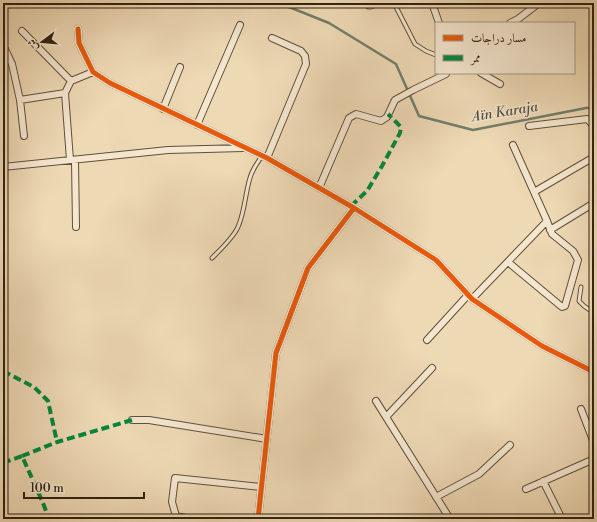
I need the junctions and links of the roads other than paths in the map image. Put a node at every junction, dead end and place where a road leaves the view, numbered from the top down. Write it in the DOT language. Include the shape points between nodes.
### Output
graph roads {
  1 [pos="367,3"];
  2 [pos="381,3"];
  3 [pos="394,3"];
  4 [pos="432,3"];
  5 [pos="539,3"];
  6 [pos="439,22"];
  7 [pos="512,22"];
  8 [pos="240,25"];
  9 [pos="78,29"];
  10 [pos="22,31"];
  11 [pos="272,38"];
  12 [pos="3,45"];
  13 [pos="435,55"];
  14 [pos="180,67"];
  15 [pos="93,72"];
  16 [pos="446,74"];
  17 [pos="483,74"];
  18 [pos="71,81"];
  19 [pos="500,84"];
  20 [pos="65,93"];
  21 [pos="20,100"];
  22 [pos="163,109"];
  23 [pos="197,125"];
  24 [pos="529,126"];
  25 [pos="594,128"];
  26 [pos="24,136"];
  27 [pos="513,145"];
  28 [pos="245,148"];
  29 [pos="264,157"];
  30 [pos="594,157"];
  31 [pos="72,160"];
  32 [pos="3,167"];
  33 [pos="320,188"];
  34 [pos="534,192"];
  35 [pos="594,203"];
  36 [pos="354,208"];
  37 [pos="547,222"];
  38 [pos="76,227"];
  39 [pos="550,230"];
  40 [pos="212,258"];
  41 [pos="508,262"];
  42 [pos="581,287"];
  43 [pos="470,297"];
  44 [pos="594,312"];
  45 [pos="427,340"];
  46 [pos="432,368"];
  47 [pos="594,372"];
  48 [pos="376,401"];
  49 [pos="581,409"];
  50 [pos="386,417"];
  51 [pos="132,420"];
  52 [pos="266,439"];
  53 [pos="594,443"];
  54 [pos="510,445"];
  55 [pos="594,459"];
  56 [pos="543,481"];
  57 [pos="261,487"];
  58 [pos="526,489"];
  59 [pos="436,497"];
  60 [pos="190,519"];
  61 [pos="258,519"];
  62 [pos="450,519"];
  63 [pos="562,519"];
  1 -- 2 [label="lane" via="368,7"];
  3 -- 13 [label="lane" via="415,44"];
  4 -- 6 [label="street"];
  5 -- 7 [label="street"];
  8 -- 23 [label="street"];
  9 -- 15 [label="street" via="79,43"];
  10 -- 18 [label="street"];
  11 -- 29 [label="street" via="301,51 306,64"];
  12 -- 21 [label="street" via="12,64"];
  14 -- 22 [label="street"];
  15 -- 18 [label="street"];
  15 -- 22 [label="street"];
  16 -- 33 [label="street" via="395,100 387,117 381,121 356,114 350,118"];
  17 -- 19 [label="street"];
  18 -- 20 [label="street"];
  20 -- 21 [label="street"];
  20 -- 31 [label="street"];
  21 -- 26 [label="street"];
  22 -- 23 [label="street"];
  23 -- 28 [label="street"];
  24 -- 25 [label="street" via="587,119"];
  27 -- 34 [label="street"];
  28 -- 29 [label="street"];
  28 -- 31 [label="street" via="168,150"];
  29 -- 33 [label="street"];
  29 -- 40 [label="lane" via="253,168 249,178 238,228"];
  30 -- 34 [label="street"];
  31 -- 32 [label="street"];
  31 -- 38 [label="street"];
  33 -- 36 [label="street"];
  34 -- 37 [label="street"];
  35 -- 39 [label="street"];
  36 -- 43 [label="street" via="436,260"];
  36 -- 52 [label="street" via="308,268 276,354"];
  37 -- 39 [label="street"];
  37 -- 41 [label="street"];
  39 -- 41 [label="street" via="578,260 565,306 562,307"];
  41 -- 43 [label="street"];
  42 -- 44 [label="lane" via="579,301"];
  43 -- 45 [label="street"];
  43 -- 47 [label="street" via="542,346"];
  46 -- 50 [label="street"];
  48 -- 50 [label="street"];
  49 -- 53 [label="street"];
  50 -- 59 [label="street"];
  51 -- 52 [label="street" via="150,420"];
  52 -- 57 [label="street"];
  54 -- 59 [label="street" via="479,474"];
  55 -- 56 [label="street"];
  56 -- 58 [label="street"];
  56 -- 63 [label="street"];
  57 -- 60 [label="street" via="175,478 172,502 176,516"];
  57 -- 61 [label="street"];
  59 -- 62 [label="street"];
}
